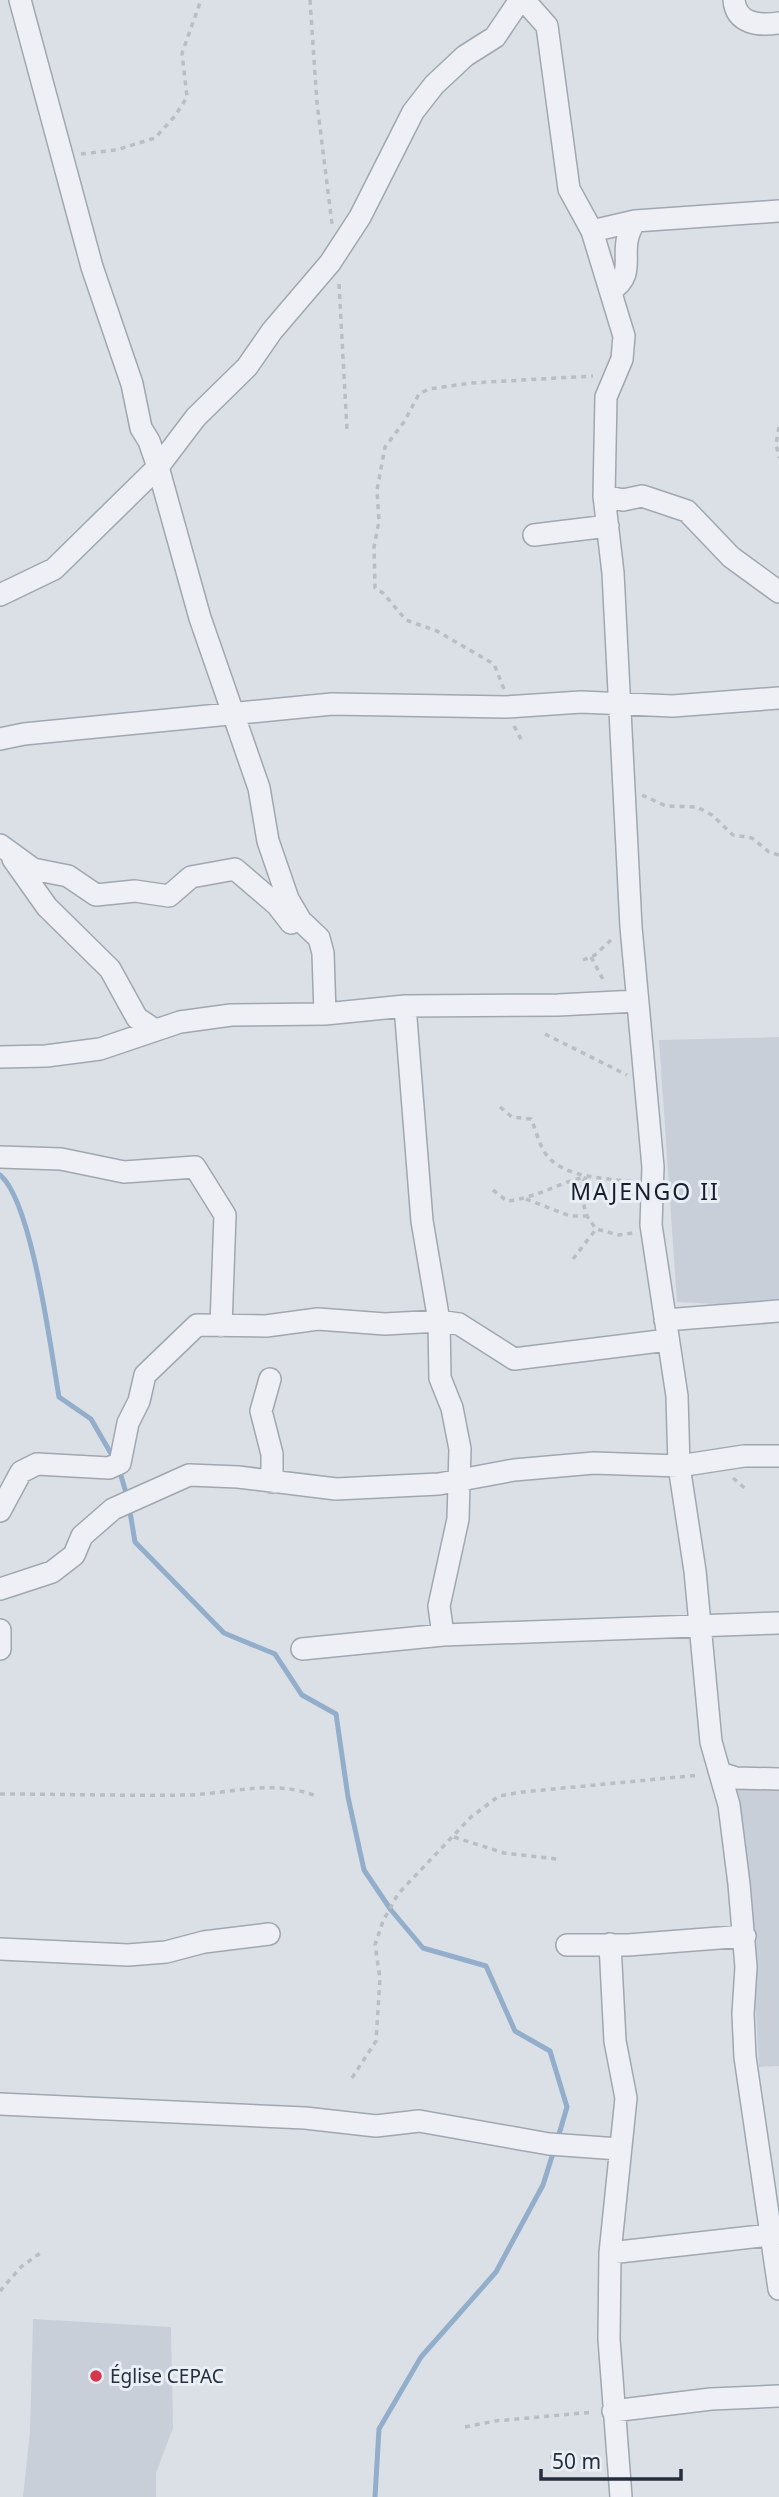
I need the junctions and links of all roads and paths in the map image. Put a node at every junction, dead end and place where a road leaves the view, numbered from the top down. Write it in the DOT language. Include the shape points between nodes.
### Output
graph roads {
  1 [pos="20,0"];
  2 [pos="201,0"];
  3 [pos="310,0"];
  4 [pos="522,0"];
  5 [pos="734,0"];
  6 [pos="779,23"];
  7 [pos="61,156"];
  8 [pos="779,211"];
  9 [pos="635,220"];
  10 [pos="592,231"];
  11 [pos="337,251"];
  12 [pos="611,290"];
  13 [pos="613,375"];
  14 [pos="779,427"];
  15 [pos="347,430"];
  16 [pos="779,458"];
  17 [pos="158,467"];
  18 [pos="604,496"];
  19 [pos="608,526"];
  20 [pos="534,535"];
  21 [pos="779,592"];
  22 [pos="0,595"];
  23 [pos="779,698"];
  24 [pos="618,704"];
  25 [pos="506,707"];
  26 [pos="236,715"];
  27 [pos="0,738"];
  28 [pos="523,743"];
  29 [pos="624,791"];
  30 [pos="3,847"];
  31 [pos="779,855"];
  32 [pos="631,927"];
  33 [pos="323,953"];
  34 [pos="591,957"];
  35 [pos="583,960"];
  36 [pos="630,1001"];
  37 [pos="405,1006"];
  38 [pos="325,1014"];
  39 [pos="155,1030"];
  40 [pos="545,1034"];
  41 [pos="0,1057"];
  42 [pos="645,1079"];
  43 [pos="500,1107"];
  44 [pos="0,1157"];
  45 [pos="586,1177"];
  46 [pos="650,1183"];
  47 [pos="493,1190"];
  48 [pos="526,1199"];
  49 [pos="587,1216"];
  50 [pos="651,1225"];
  51 [pos="596,1229"];
  52 [pos="573,1259"];
  53 [pos="779,1311"];
  54 [pos="439,1321"];
  55 [pos="220,1326"];
  56 [pos="666,1330"];
  57 [pos="270,1379"];
  58 [pos="779,1456"];
  59 [pos="679,1466"];
  60 [pos="461,1480"];
  61 [pos="272,1482"];
  62 [pos="1,1502"];
  63 [pos="0,1589"];
  64 [pos="779,1623"];
  65 [pos="700,1627"];
  66 [pos="0,1630"];
  67 [pos="443,1634"];
  68 [pos="0,1642"];
  69 [pos="0,1649"];
  70 [pos="302,1649"];
  71 [pos="720,1773"];
  72 [pos="779,1779"];
  73 [pos="0,1794"];
  74 [pos="316,1796"];
  75 [pos="454,1837"];
  76 [pos="557,1859"];
  77 [pos="269,1934"];
  78 [pos="745,1936"];
  79 [pos="610,1944"];
  80 [pos="567,1945"];
  81 [pos="0,1949"];
  82 [pos="352,2078"];
  83 [pos="0,2104"];
  84 [pos="619,2149"];
  85 [pos="775,2234"];
  86 [pos="43,2251"];
  87 [pos="610,2253"];
  88 [pos="779,2289"];
  89 [pos="0,2291"];
  90 [pos="779,2396"];
  91 [pos="613,2411"];
  92 [pos="465,2427"];
  93 [pos="550,2457"];
  94 [pos="618,2463"];
  95 [pos="621,2497"];
  1 -- 7 [label="street"];
  2 -- 7 [label="path" via="184,43 187,97 175,116 155,138 145,142"];
  3 -- 11 [label="path" via="317,103"];
  4 -- 10 [label="street" via="547,26 569,189"];
  4 -- 11 [label="street" via="495,37 465,56 413,112 360,217"];
  5 -- 6 [label="street" via="739,15 750,23"];
  7 -- 17 [label="street" via="132,384 141,428"];
  8 -- 9 [label="street"];
  9 -- 10 [label="street"];
  9 -- 12 [label="street" via="626,240 629,264"];
  10 -- 12 [label="street"];
  11 -- 15 [label="path"];
  11 -- 17 [label="street" via="247,367 196,417"];
  12 -- 13 [label="street" via="624,336 622,359"];
  13 -- 18 [label="street" via="606,397"];
  13 -- 25 [label="path" via="429,389 419,394 384,447 377,490 375,588 406,620 437,631 494,664"];
  14 -- 16 [label="path"];
  17 -- 22 [label="street" via="54,569"];
  17 -- 26 [label="street" via="200,618"];
  18 -- 19 [label="street"];
  18 -- 21 [label="street" via="623,500 642,496 687,511 732,556"];
  19 -- 20 [label="street"];
  19 -- 24 [label="street"];
  23 -- 24 [label="street" via="673,706"];
  24 -- 25 [label="street"];
  24 -- 29 [label="street"];
  25 -- 26 [label="street" via="332,704"];
  25 -- 28 [label="path"];
  26 -- 27 [label="street"];
  26 -- 33 [label="street" via="288,900 319,938"];
  29 -- 31 [label="path" via="666,806 697,807 733,835 752,838"];
  29 -- 32 [label="street"];
  30 -- 33 [label="street" via="33,869 68,876 96,895 135,891 169,896 191,877 235,869"];
  30 -- 39 [label="street" via="47,907 110,969 137,1018"];
  32 -- 34 [label="path"];
  32 -- 36 [label="street"];
  33 -- 38 [label="street"];
  34 -- 35 [label="path"];
  34 -- 36 [label="path" via="608,989"];
  36 -- 37 [label="street"];
  36 -- 42 [label="street"];
  37 -- 38 [label="street"];
  37 -- 54 [label="street" via="422,1221"];
  38 -- 39 [label="street" via="231,1015"];
  39 -- 41 [label="street" via="100,1049"];
  40 -- 42 [label="path" via="618,1073"];
  42 -- 46 [label="street" via="653,1167"];
  43 -- 45 [label="path" via="512,1117 531,1119 550,1160"];
  44 -- 55 [label="street" via="61,1159 124,1172 195,1167 225,1215"];
  45 -- 46 [label="path"];
  45 -- 48 [label="path"];
  45 -- 49 [label="path" via="579,1189"];
  46 -- 50 [label="street"];
  47 -- 48 [label="path" via="507,1201"];
  48 -- 49 [label="path" via="570,1216"];
  49 -- 51 [label="path"];
  50 -- 51 [label="path" via="631,1234"];
  50 -- 56 [label="street"];
  51 -- 52 [label="path"];
  53 -- 56 [label="street"];
  54 -- 55 [label="street" via="385,1324 318,1319"];
  54 -- 56 [label="street" via="459,1324 514,1359"];
  54 -- 60 [label="street" via="440,1378 452,1408"];
  55 -- 62 [label="street" via="197,1325 145,1375 120,1463 109,1468 37,1464 20,1472"];
  56 -- 59 [label="street" via="677,1396"];
  57 -- 61 [label="street" via="261,1411 272,1454"];
  58 -- 59 [label="street"];
  59 -- 60 [label="street" via="594,1463"];
  59 -- 65 [label="street"];
  60 -- 61 [label="street" via="336,1489"];
  60 -- 67 [label="street" via="458,1519 439,1606"];
  61 -- 63 [label="street" via="189,1475 113,1508 82,1536 74,1555 52,1572"];
  64 -- 65 [label="street"];
  65 -- 67 [label="street"];
  65 -- 71 [label="street" via="711,1742"];
  66 -- 68 [label="street"];
  67 -- 70 [label="street"];
  68 -- 69 [label="street"];
  71 -- 72 [label="street"];
  71 -- 75 [label="path" via="499,1796"];
  71 -- 78 [label="street" via="729,1805"];
  73 -- 74 [label="path" via="231,1793 264,1786"];
  75 -- 76 [label="path" via="504,1853"];
  75 -- 82 [label="path" via="398,1895 383,1921 375,1945 380,1978 376,2041"];
  77 -- 81 [label="street" via="128,1955"];
  78 -- 79 [label="street"];
  78 -- 85 [label="street" via="745,2057"];
  79 -- 80 [label="street"];
  79 -- 84 [label="street" via="615,2042 626,2098"];
  83 -- 84 [label="street" via="305,2118 376,2126 419,2121 549,2144"];
  84 -- 87 [label="street"];
  85 -- 87 [label="street"];
  85 -- 88 [label="street"];
  86 -- 89 [label="path"];
  87 -- 91 [label="street"];
  90 -- 91 [label="street"];
  91 -- 92 [label="path"];
  91 -- 94 [label="street"];
  93 -- 94 [label="path" via="575,2455"];
  94 -- 95 [label="street"];
}
